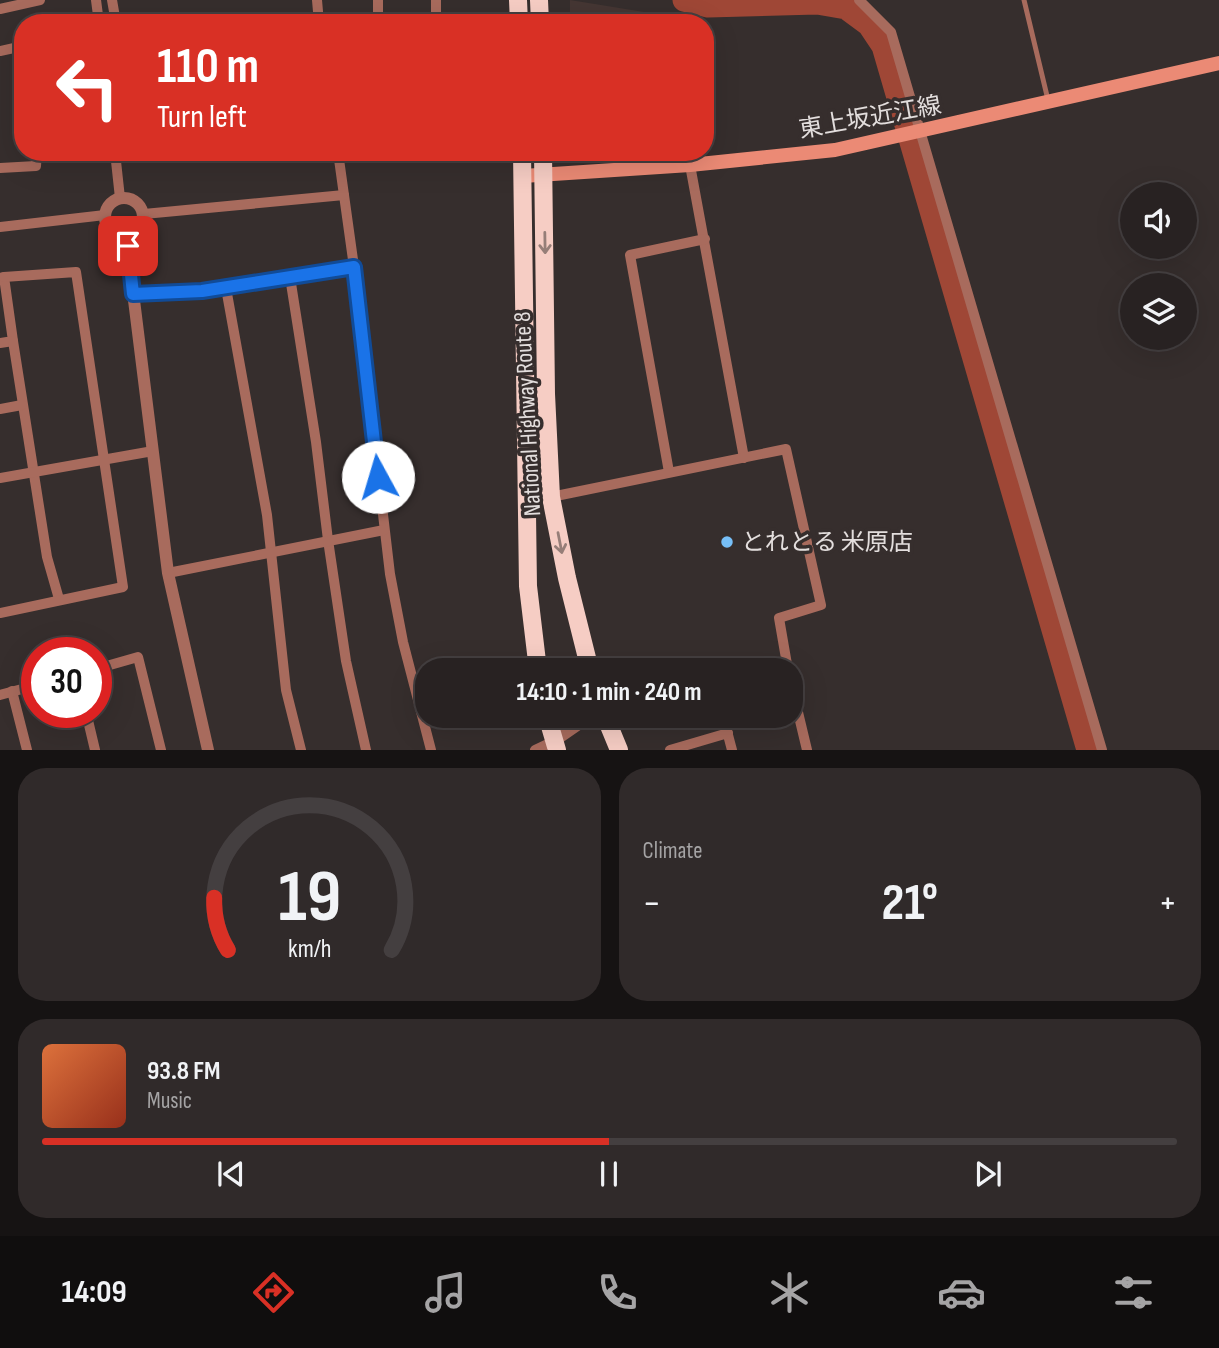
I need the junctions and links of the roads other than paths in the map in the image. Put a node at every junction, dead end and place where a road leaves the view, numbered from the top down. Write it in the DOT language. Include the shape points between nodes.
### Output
graph roads {
  1 [pos="40,0"];
  2 [pos="859,0"];
  3 [pos="1024,0"];
  4 [pos="0,9"];
  5 [pos="1219,63"];
  6 [pos="1049,104"];
  7 [pos="912,134"];
  8 [pos="36,161"];
  9 [pos="116,161"];
  10 [pos="339,161"];
  11 [pos="522,161"];
  12 [pos="543,161"];
  13 [pos="690,165"];
  14 [pos="0,169"];
  15 [pos="544,175"];
  16 [pos="523,176"];
  17 [pos="344,195"];
  18 [pos="120,198"];
  19 [pos="144,214"];
  20 [pos="105,215"];
  21 [pos="0,227"];
  22 [pos="126,236"];
  23 [pos="705,239"];
  24 [pos="354,267"];
  25 [pos="2,277"];
  26 [pos="290,277"];
  27 [pos="226,288"];
  28 [pos="133,294"];
  29 [pos="13,341"];
  30 [pos="0,343"];
  31 [pos="22,405"];
  32 [pos="0,409"];
  33 [pos="153,451"];
  34 [pos="744,458"];
  35 [pos="104,459"];
  36 [pos="33,471"];
  37 [pos="668,472"];
  38 [pos="0,478"];
  39 [pos="551,497"];
  40 [pos="384,530"];
  41 [pos="328,540"];
  42 [pos="269,551"];
  43 [pos="168,573"];
  44 [pos="59,599"];
  45 [pos="0,613"];
  46 [pos="537,658"];
  47 [pos="587,658"];
  48 [pos="786,658"];
  49 [pos="112,664"];
  50 [pos="21,689"];
  51 [pos="12,691"];
  52 [pos="0,695"];
  53 [pos="90,728"];
  54 [pos="550,728"];
  55 [pos="576,728"];
  56 [pos="610,728"];
  57 [pos="727,728"];
  58 [pos="802,728"];
  59 [pos="728,733"];
  60 [pos="555,745"];
  61 [pos="27,750"];
  62 [pos="95,750"];
  63 [pos="161,750"];
  64 [pos="208,750"];
  65 [pos="301,750"];
  66 [pos="366,750"];
  67 [pos="431,750"];
  68 [pos="535,750"];
  69 [pos="619,750"];
  70 [pos="670,750"];
  71 [pos="732,750"];
  72 [pos="807,750"];
  73 [pos="1102,750"];
  1 -- 4 [label="street"];
  2 -- 7 [label="street" via="891,32"];
  3 -- 6 [label="lane"];
  5 -- 6 [label="main road, 東上坂近江線"];
  6 -- 7 [label="main road, 東上坂近江線"];
  7 -- 13 [label="main road, 東上坂近江線" via="835,150"];
  7 -- 73 [label="street"];
  8 -- 14 [label="street" via="36,166"];
  9 -- 18 [label="street"];
  10 -- 17 [label="street"];
  11 -- 16 [label="highway, National Highway Route 8"];
  12 -- 15 [label="highway, National Highway Route 8"];
  13 -- 15 [label="main road, 東上坂近江線"];
  13 -- 23 [label="street"];
  15 -- 16 [label="main road, 東上坂近江線"];
  15 -- 39 [label="highway, National Highway Route 8, one-way"];
  16 -- 46 [label="highway, National Highway Route 8" via="528,586"];
  17 -- 19 [label="street"];
  17 -- 24 [label="street"];
  18 -- 19 [label="street" via="138,203"];
  18 -- 20 [label="street" via="110,204"];
  19 -- 22 [label="street" via="138,231"];
  20 -- 21 [label="street"];
  20 -- 22 [label="street" via="111,231"];
  22 -- 28 [label="street"];
  23 -- 34 [label="street"];
  23 -- 37 [label="street" via="630,255"];
  24 -- 26 [label="street"];
  24 -- 40 [label="street"];
  25 -- 29 [label="street"];
  25 -- 35 [label="street" via="76,272"];
  26 -- 27 [label="street"];
  26 -- 41 [label="street"];
  27 -- 28 [label="street"];
  27 -- 42 [label="street" via="267,515"];
  28 -- 33 [label="street"];
  29 -- 30 [label="street"];
  29 -- 31 [label="street"];
  31 -- 32 [label="street"];
  31 -- 36 [label="street"];
  33 -- 35 [label="street"];
  33 -- 43 [label="street"];
  34 -- 37 [label="street"];
  34 -- 48 [label="street" via="786,449 821,605 779,618"];
  35 -- 36 [label="street"];
  35 -- 44 [label="street" via="123,587"];
  36 -- 38 [label="street"];
  36 -- 44 [label="street" via="47,558"];
  37 -- 39 [label="street"];
  39 -- 47 [label="highway, National Highway Route 8, one-way"];
  40 -- 41 [label="street"];
  40 -- 67 [label="street" via="403,642"];
  41 -- 42 [label="street"];
  41 -- 66 [label="street" via="346,661"];
  42 -- 43 [label="street"];
  42 -- 65 [label="street" via="286,690"];
  43 -- 64 [label="street"];
  44 -- 45 [label="street"];
  49 -- 63 [label="street" via="138,657"];
  50 -- 51 [label="street"];
  51 -- 52 [label="street"];
  51 -- 61 [label="street"];
  53 -- 62 [label="street"];
  54 -- 60 [label="highway"];
  55 -- 60 [label="street"];
  56 -- 69 [label="highway"];
  57 -- 59 [label="street"];
  58 -- 72 [label="street"];
  59 -- 70 [label="street"];
  59 -- 71 [label="street"];
  60 -- 68 [label="street"];
}
